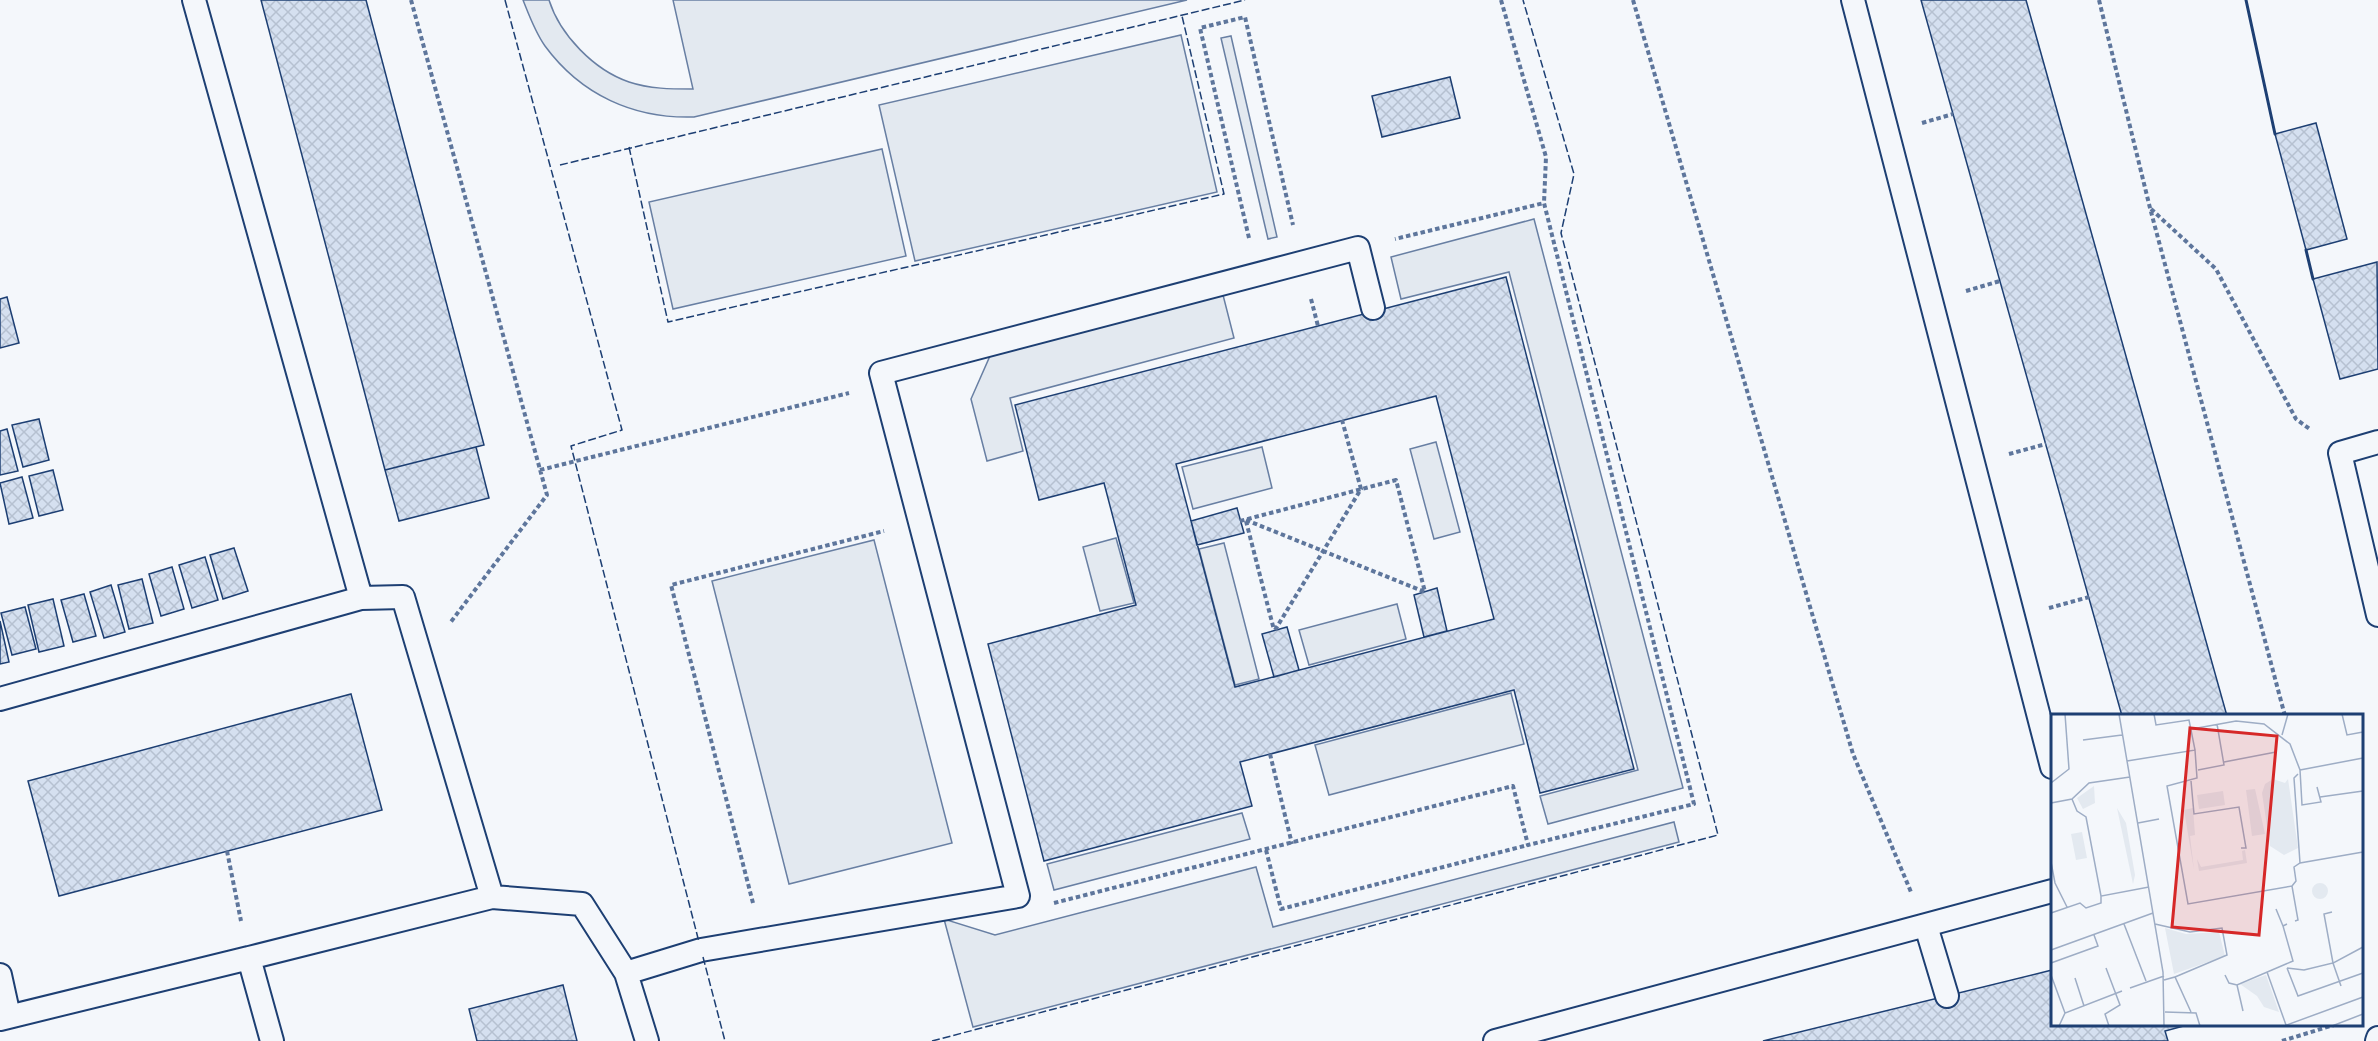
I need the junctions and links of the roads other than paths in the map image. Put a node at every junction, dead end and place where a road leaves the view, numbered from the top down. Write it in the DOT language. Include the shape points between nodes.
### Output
graph roads {
  1 [pos="194,0"];
  2 [pos="1853,0"];
  3 [pos="1373,308"];
  4 [pos="2378,442"];
  5 [pos="361,598"];
  6 [pos="2378,615"];
  7 [pos="0,699"];
  8 [pos="2051,763"];
  9 [pos="2051,891"];
  10 [pos="492,897"];
  11 [pos="1926,926"];
  12 [pos="249,958"];
  13 [pos="626,973"];
  14 [pos="0,975"];
  15 [pos="1947,996"];
  16 [pos="4,1018"];
  17 [pos="272,1041"];
  18 [pos="647,1041"];
  19 [pos="1495,1041"];
  1 -- 5 [label="lane"];
  2 -- 8 [label="lane"];
  3 -- 13 [label="lane" via="1358,248 880,373 1018,896 701,950"];
  4 -- 6 [label="lane" via="2340,453"];
  5 -- 7 [label="lane"];
  5 -- 10 [label="lane" via="404,597"];
  9 -- 11 [label="lane"];
  10 -- 12 [label="lane"];
  10 -- 13 [label="lane" via="582,904"];
  11 -- 15 [label="lane"];
  11 -- 19 [label="lane"];
  12 -- 16 [label="lane"];
  12 -- 17 [label="lane"];
  13 -- 18 [label="lane"];
  14 -- 16 [label="lane"];
}
